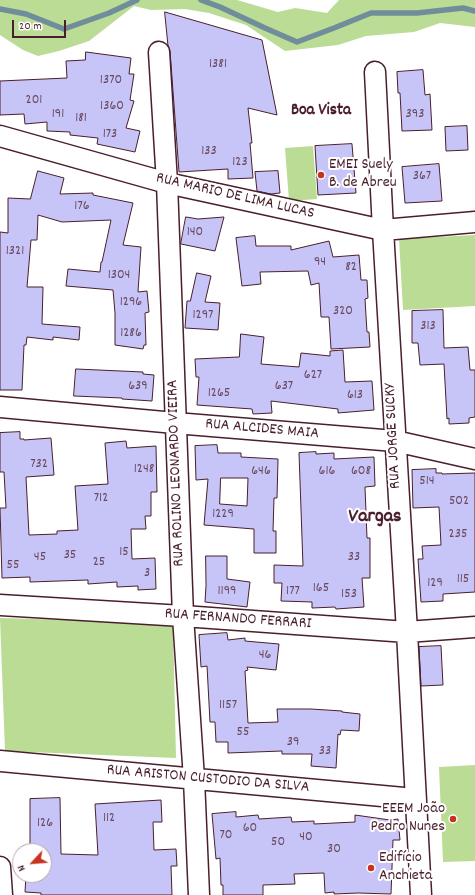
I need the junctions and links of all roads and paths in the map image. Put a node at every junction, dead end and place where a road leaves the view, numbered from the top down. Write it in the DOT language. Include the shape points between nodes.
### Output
graph roads {
  1 [pos="159,52"];
  2 [pos="375,72"];
  3 [pos="0,136"];
  4 [pos="167,183"];
  5 [pos="475,222"];
  6 [pos="382,230"];
  7 [pos="0,407"];
  8 [pos="175,423"];
  9 [pos="394,441"];
  10 [pos="475,459"];
  11 [pos="0,605"];
  12 [pos="183,616"];
  13 [pos="475,627"];
  14 [pos="407,632"];
  15 [pos="0,761"];
  16 [pos="194,779"];
  17 [pos="415,799"];
  18 [pos="0,867"];
  19 [pos="2,895"];
  20 [pos="199,895"];
  21 [pos="421,895"];
  1 -- 4 [label="street, RUA ROLINO LEONARDO VIEIRA"];
  2 -- 6 [label="street, RUA JORGE SUCKY"];
  3 -- 4 [label="street, RUA MARIO DE LIMA LUCAS"];
  4 -- 6 [label="street, RUA MARIO DE LIMA LUCAS"];
  4 -- 8 [label="street, RUA ROLINO LEONARDO VIEIRA"];
  5 -- 6 [label="street, RUA MARIO DE LIMA LUCAS"];
  6 -- 9 [label="street, RUA JORGE SUCKY"];
  7 -- 8 [label="street, RUA ALCIDES MAIA"];
  8 -- 9 [label="street, RUA ALCIDES MAIA"];
  8 -- 12 [label="street, RUA ROLINO LEONARDO VIEIRA"];
  9 -- 10 [label="street, RUA ALCIDES MAIA"];
  9 -- 14 [label="street, RUA JORGE SUCKY"];
  11 -- 12 [label="street, RUA FERNANDO FERRARI"];
  12 -- 14 [label="street, RUA FERNANDO FERRARI"];
  12 -- 16 [label="street, RUA ROLINO LEONARDO VIEIRA"];
  13 -- 14 [label="street, RUA FERNANDO FERRARI"];
  14 -- 17 [label="street, RUA JORGE SUCKY"];
  15 -- 16 [label="street, RUA ARISTON CUSTODIO DA SILVA"];
  16 -- 17 [label="street, RUA ARISTON CUSTODIO DA SILVA"];
  16 -- 20 [label="street, RUA ROLINO LEONARDO VIEIRA"];
  17 -- 21 [label="street, RUA JORGE SUCKY"];
  18 -- 19 [label="street"];
}
